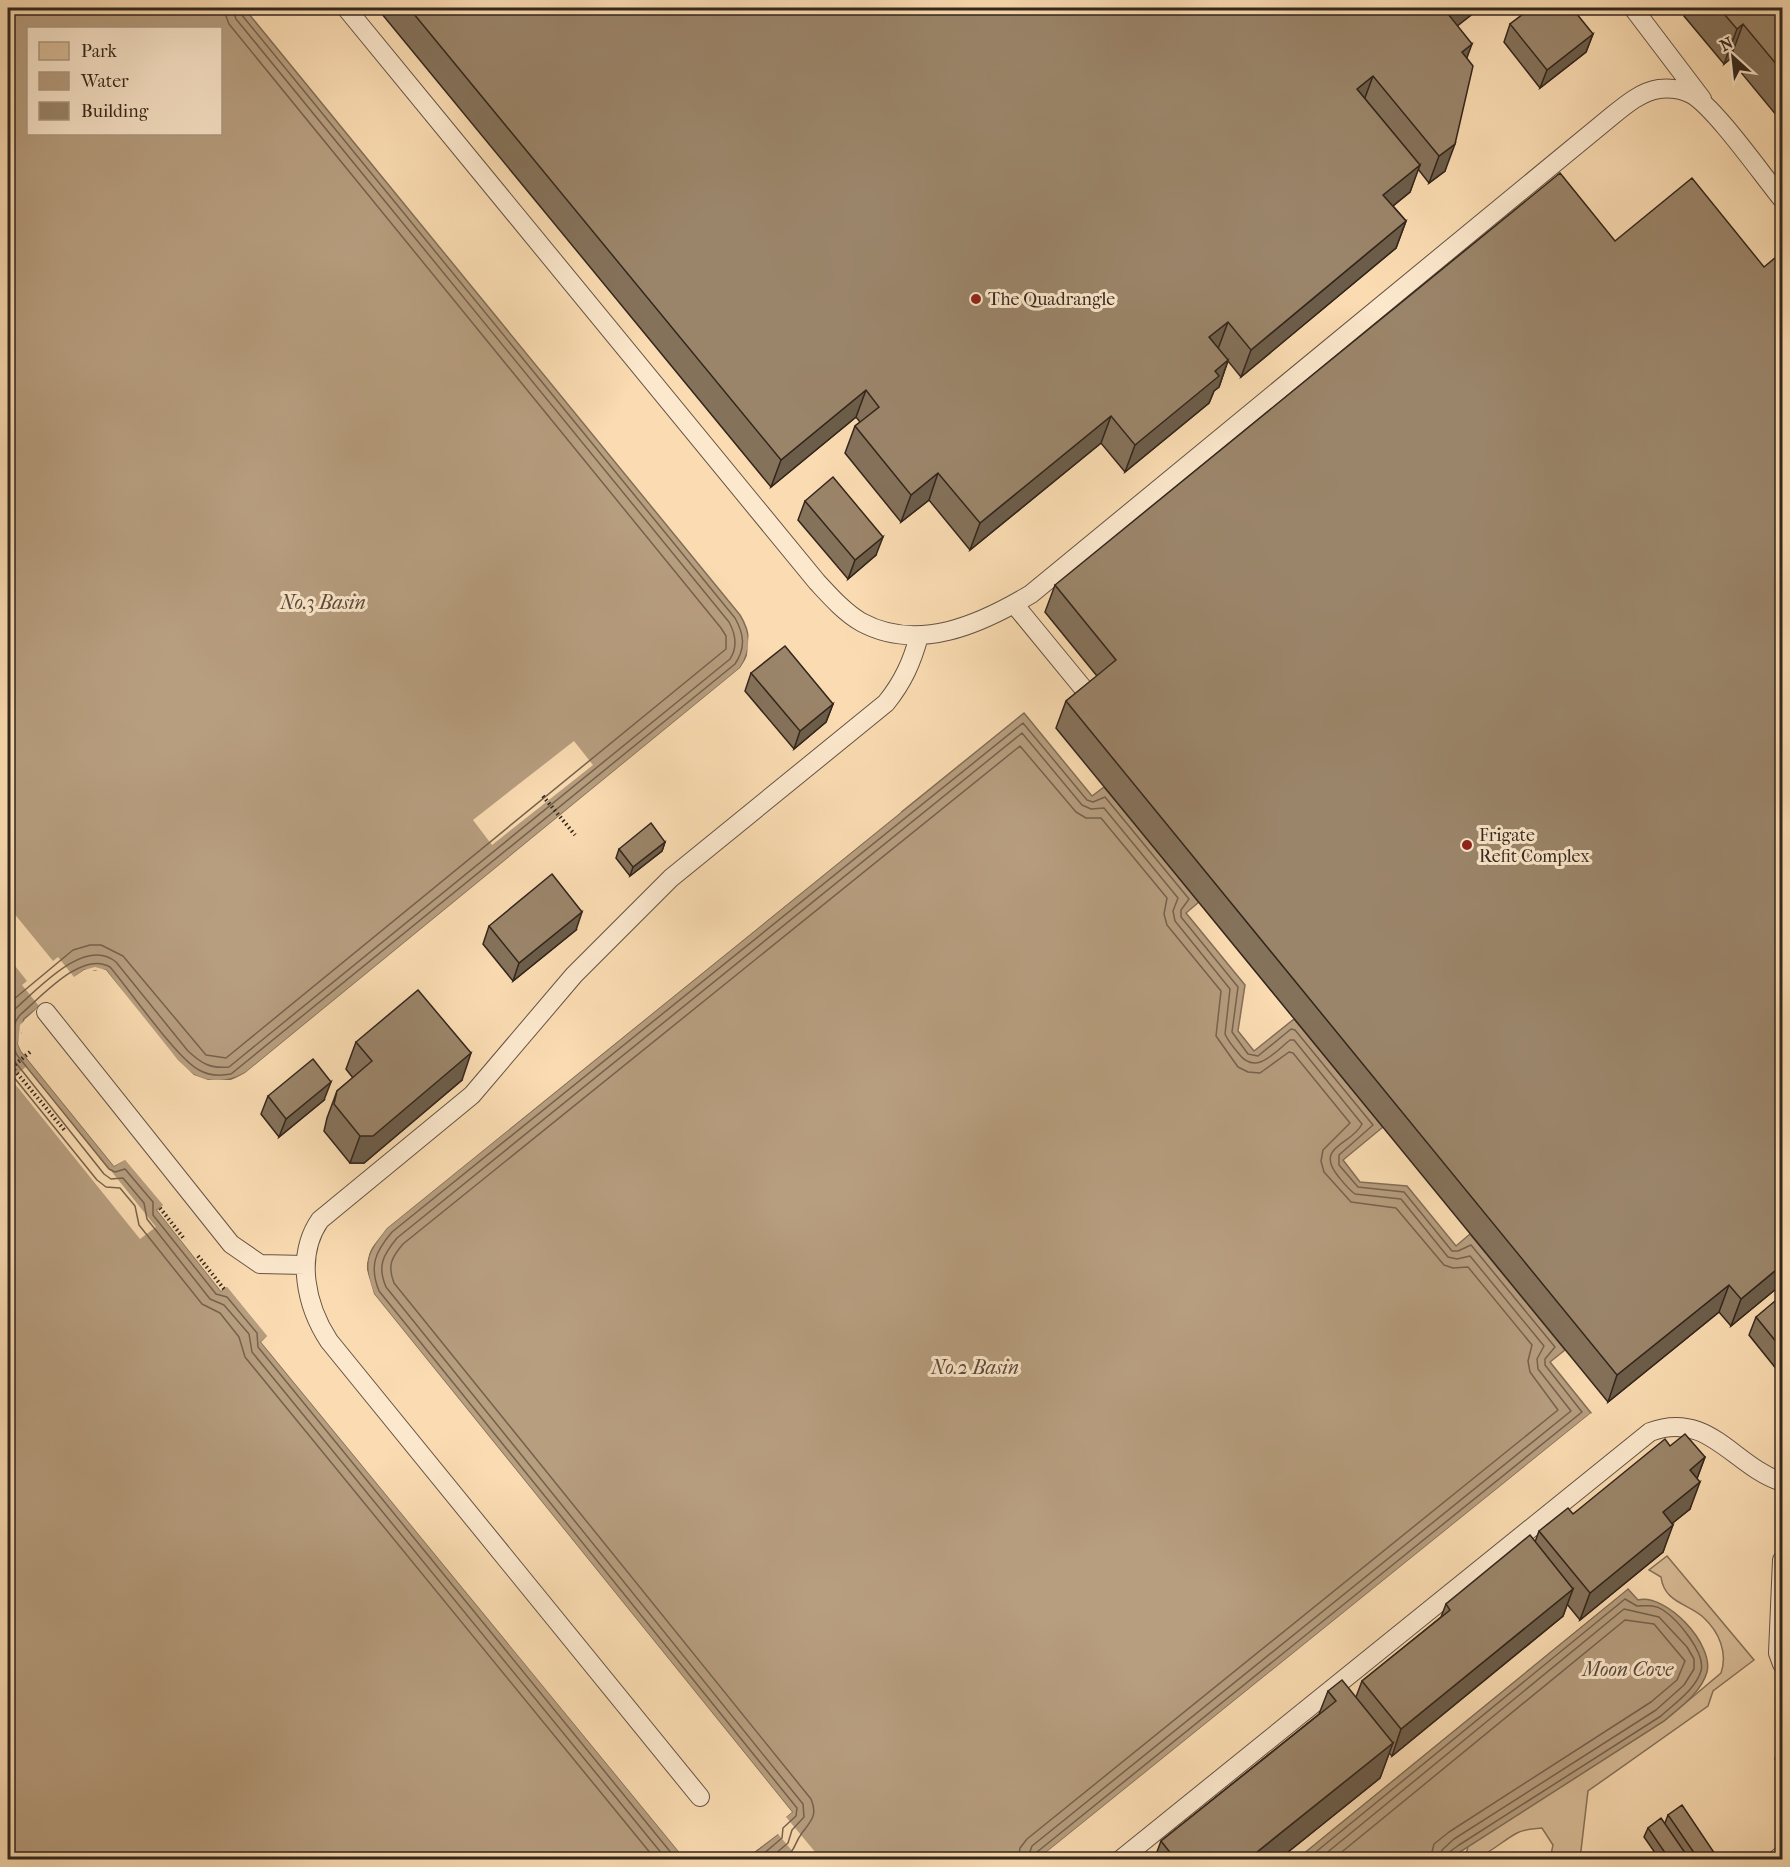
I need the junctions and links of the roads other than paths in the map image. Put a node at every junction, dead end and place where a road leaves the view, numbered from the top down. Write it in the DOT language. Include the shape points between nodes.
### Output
graph roads {
  1 [pos="346,8"];
  2 [pos="1633,8"];
  3 [pos="1715,116"];
  4 [pos="1782,199"];
  5 [pos="1014,604"];
  6 [pos="919,636"];
  7 [pos="1092,699"];
  8 [pos="46,1012"];
  9 [pos="305,1265"];
  10 [pos="1782,1482"];
  11 [pos="1782,1560"];
  12 [pos="1782,1664"];
  13 [pos="700,1797"];
  14 [pos="1782,1855"];
  15 [pos="1120,1860"];
  16 [pos="1776,1860"];
  1 -- 6 [label="lane" via="817,582 859,621 893,635"];
  2 -- 3 [label="lane"];
  3 -- 4 [label="lane"];
  3 -- 5 [label="lane" via="1692,94 1678,90 1659,89 1624,106 1031,594"];
  5 -- 6 [label="lane" via="978,621"];
  5 -- 7 [label="lane"];
  6 -- 9 [label="lane" via="909,669 886,703 671,878 626,921 574,975 472,1095 320,1220 311,1233"];
  8 -- 9 [label="lane" via="231,1244 260,1264"];
  9 -- 13 [label="lane" via="316,1316 329,1341"];
  10 -- 15 [label="lane" via="1689,1426 1650,1432"];
  11 -- 12 [label="lane" via="1778,1653"];
  14 -- 16 [label="lane"];
}
